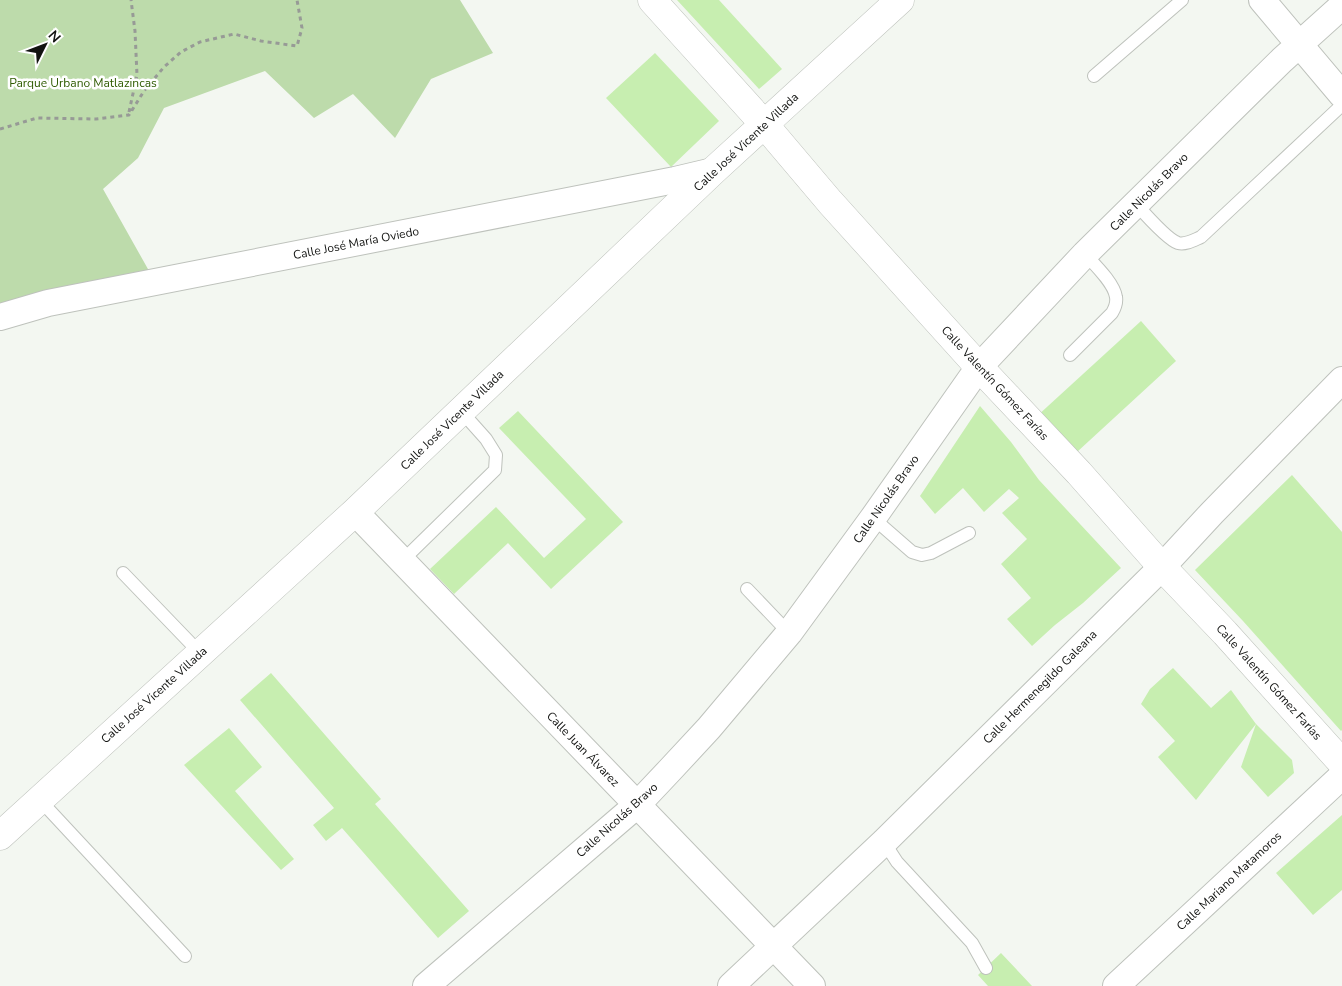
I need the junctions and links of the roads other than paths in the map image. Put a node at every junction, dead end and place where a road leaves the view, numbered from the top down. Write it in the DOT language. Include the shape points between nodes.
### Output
graph roads {
  1 [pos="652,0"];
  2 [pos="900,0"];
  3 [pos="1182,0"];
  4 [pos="1262,0"];
  5 [pos="1342,6"];
  6 [pos="1299,44"];
  7 [pos="1094,76"];
  8 [pos="1342,94"];
  9 [pos="1342,105"];
  10 [pos="764,124"];
  11 [pos="713,171"];
  12 [pos="1136,204"];
  13 [pos="1085,254"];
  14 [pos="0,317"];
  15 [pos="1070,355"];
  16 [pos="979,367"];
  17 [pos="1342,380"];
  18 [pos="461,411"];
  19 [pos="355,512"];
  20 [pos="873,518"];
  21 [pos="969,533"];
  22 [pos="402,561"];
  23 [pos="1162,567"];
  24 [pos="123,573"];
  25 [pos="747,589"];
  26 [pos="789,633"];
  27 [pos="200,653"];
  28 [pos="1342,764"];
  29 [pos="1342,776"];
  30 [pos="39,799"];
  31 [pos="637,805"];
  32 [pos="0,836"];
  33 [pos="884,842"];
  34 [pos="774,945"];
  35 [pos="185,956"];
  36 [pos="986,968"];
  37 [pos="426,986"];
  38 [pos="731,986"];
  39 [pos="812,986"];
  40 [pos="1116,986"];
  1 -- 10 [label="main road, Calle Valentín Gómez Farías"];
  2 -- 10 [label="main road, Calle José Vicente Villada"];
  3 -- 7 [label="lane"];
  4 -- 6 [label="street"];
  5 -- 6 [label="street, Calle Nicolás Bravo"];
  6 -- 8 [label="street"];
  6 -- 12 [label="street, Calle Nicolás Bravo"];
  9 -- 12 [label="lane" via="1201,237 1177,243"];
  10 -- 11 [label="main road, Calle José Vicente Villada"];
  10 -- 16 [label="main road, Calle Valentín Gómez Farías"];
  11 -- 14 [label="street, Calle José María Oviedo" via="48,304"];
  11 -- 18 [label="main road, Calle José Vicente Villada"];
  12 -- 13 [label="street, Calle Nicolás Bravo"];
  13 -- 15 [label="lane" via="1113,288 1116,306"];
  13 -- 16 [label="street, Calle Nicolás Bravo"];
  16 -- 20 [label="street, Calle Nicolás Bravo"];
  16 -- 23 [label="main road, Calle Valentín Gómez Farías"];
  17 -- 23 [label="street, Calle Hermenegildo Galeana"];
  18 -- 19 [label="main road, Calle José Vicente Villada"];
  18 -- 22 [label="lane" via="496,455 496,470"];
  19 -- 22 [label="street, Calle Juan Álvarez"];
  19 -- 27 [label="main road, Calle José Vicente Villada"];
  20 -- 21 [label="lane" via="912,552 922,555"];
  20 -- 26 [label="street, Calle Nicolás Bravo"];
  22 -- 31 [label="street, Calle Juan Álvarez"];
  23 -- 28 [label="main road, Calle Valentín Gómez Farías"];
  23 -- 33 [label="street, Calle Hermenegildo Galeana"];
  24 -- 27 [label="lane"];
  25 -- 26 [label="lane"];
  26 -- 31 [label="street, Calle Nicolás Bravo" via="709,728"];
  27 -- 30 [label="main road, Calle José Vicente Villada"];
  29 -- 40 [label="street, Calle Mariano Matamoros"];
  30 -- 32 [label="main road, Calle José Vicente Villada"];
  30 -- 35 [label="lane"];
  31 -- 34 [label="street, Calle Juan Álvarez"];
  31 -- 37 [label="street, Calle Nicolás Bravo"];
  33 -- 34 [label="street, Calle Hermenegildo Galeana"];
  33 -- 36 [label="lane" via="898,862 972,943"];
  34 -- 38 [label="street, Calle Hermenegildo Galeana"];
  34 -- 39 [label="street, Calle Juan Álvarez"];
}
